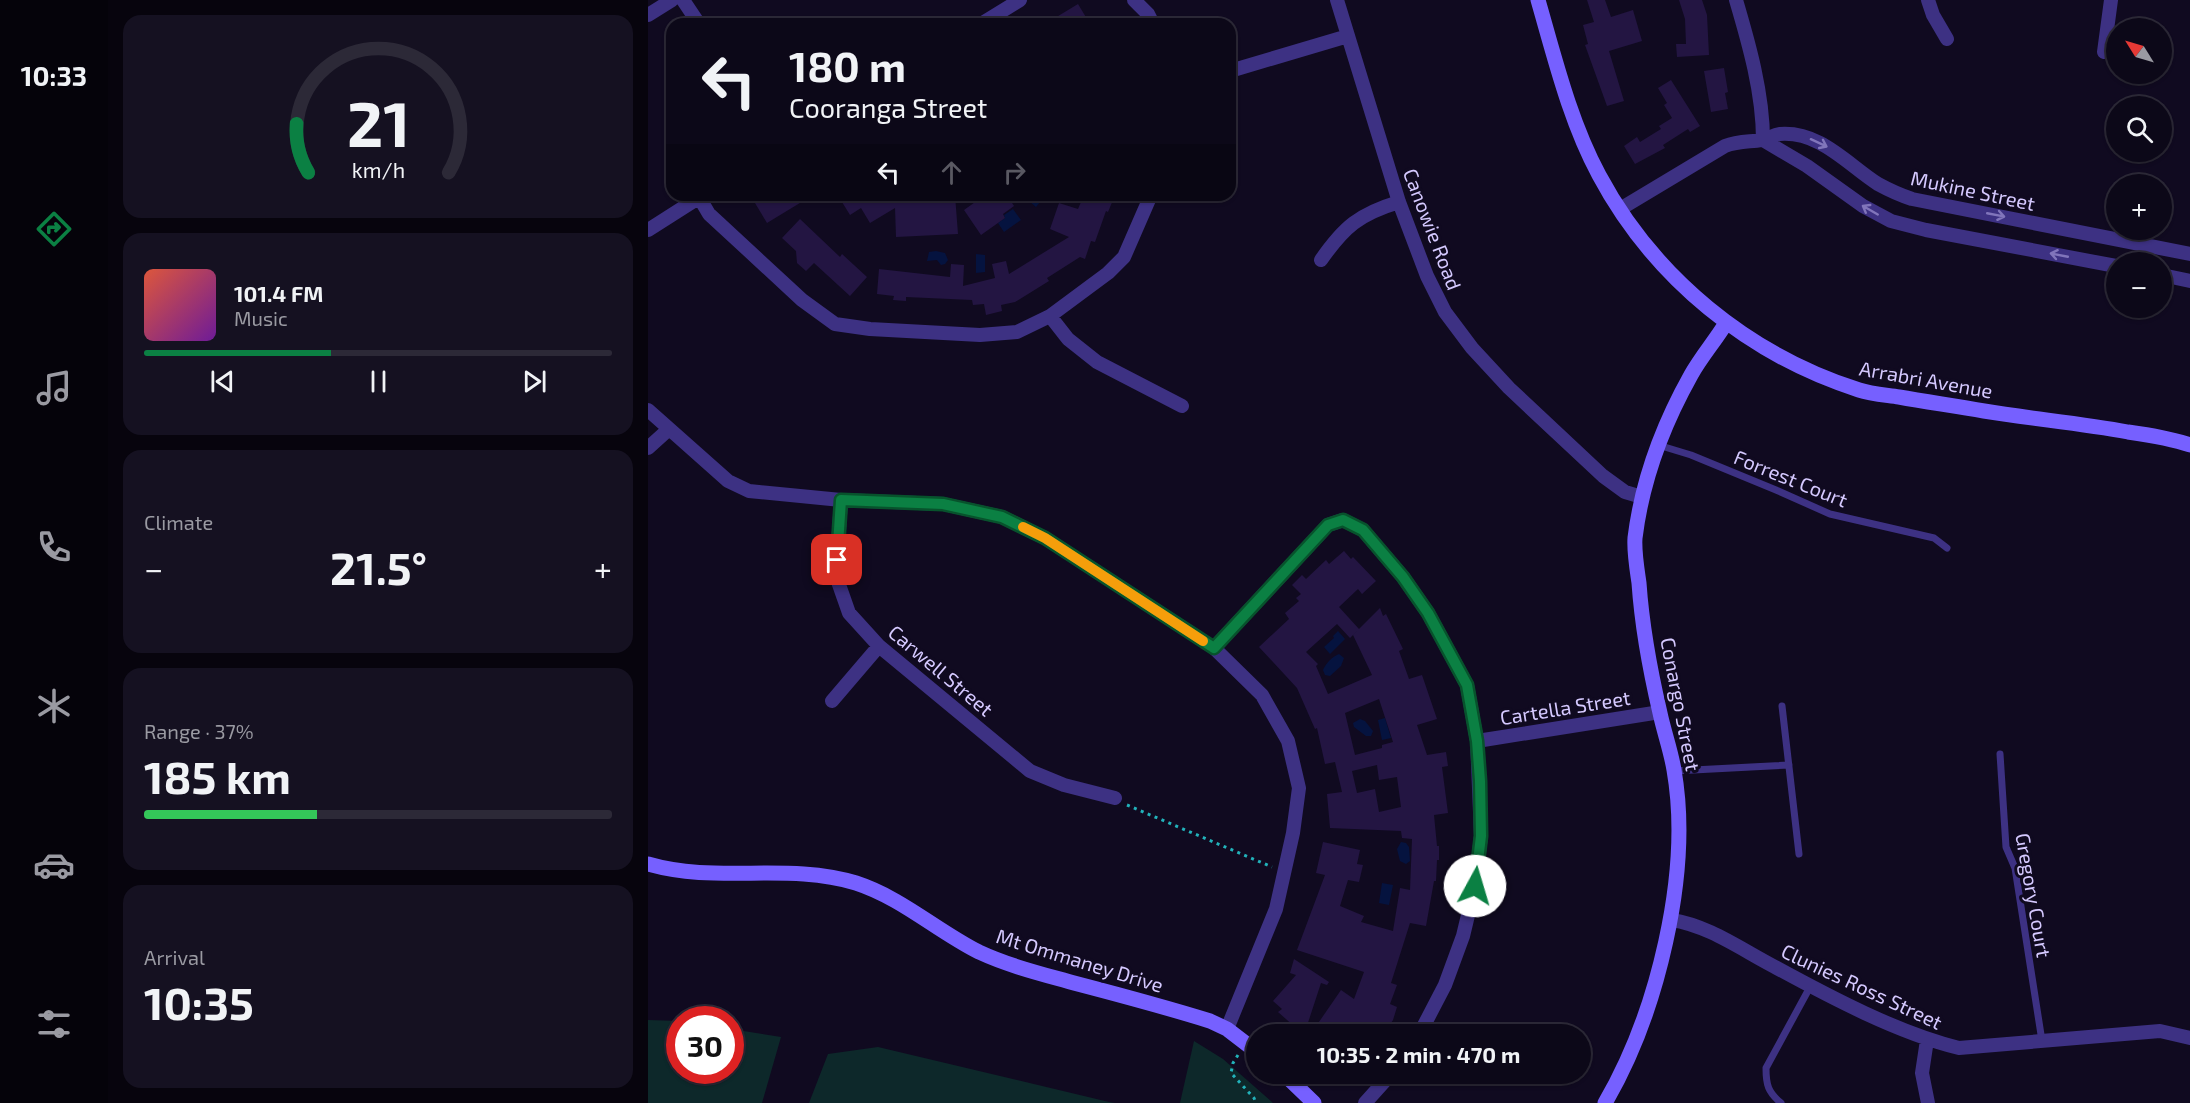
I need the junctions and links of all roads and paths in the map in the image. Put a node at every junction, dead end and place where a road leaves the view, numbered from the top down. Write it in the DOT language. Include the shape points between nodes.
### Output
graph roads {
  1 [pos="672,0"];
  2 [pos="683,0"];
  3 [pos="1020,0"];
  4 [pos="1134,0"];
  5 [pos="1337,0"];
  6 [pos="1538,0"];
  7 [pos="1736,0"];
  8 [pos="1928,0"];
  9 [pos="2111,0"];
  10 [pos="648,15"];
  11 [pos="695,18"];
  12 [pos="991,18"];
  13 [pos="1150,18"];
  14 [pos="1348,36"];
  15 [pos="1947,39"];
  16 [pos="2104,52"];
  17 [pos="1236,69"];
  18 [pos="1763,140"];
  19 [pos="693,201"];
  20 [pos="703,201"];
  21 [pos="1148,201"];
  22 [pos="1399,202"];
  23 [pos="1620,209"];
  24 [pos="648,230"];
  25 [pos="2190,254"];
  26 [pos="1321,260"];
  27 [pos="2106,264"];
  28 [pos="2172,277"];
  29 [pos="2190,281"];
  30 [pos="1050,316"];
  31 [pos="1726,323"];
  32 [pos="1182,406"];
  33 [pos="648,410"];
  34 [pos="669,429"];
  35 [pos="1658,445"];
  36 [pos="2190,445"];
  37 [pos="648,448"];
  38 [pos="1642,497"];
  39 [pos="841,500"];
  40 [pos="1947,548"];
  41 [pos="879,646"];
  42 [pos="1214,648"];
  43 [pos="832,701"];
  44 [pos="1782,706"];
  45 [pos="1660,712"];
  46 [pos="1477,741"];
  47 [pos="2000,754"];
  48 [pos="1789,765"];
  49 [pos="1674,771"];
  50 [pos="1115,798"];
  51 [pos="1799,854"];
  52 [pos="648,864"];
  53 [pos="1285,871"];
  54 [pos="1671,920"];
  55 [pos="1810,987"];
  56 [pos="1425,1024"];
  57 [pos="1227,1029"];
  58 [pos="2189,1035"];
  59 [pos="1927,1040"];
  60 [pos="2042,1042"];
  61 [pos="1246,1044"];
  62 [pos="1238,1055"];
  63 [pos="1294,1084"];
  64 [pos="1382,1084"];
  65 [pos="1256,1103"];
  66 [pos="1314,1103"];
  67 [pos="1365,1103"];
  68 [pos="1605,1103"];
  69 [pos="1781,1103"];
  70 [pos="1928,1103"];
  1 -- 10 [label="street"];
  2 -- 11 [label="street"];
  3 -- 12 [label="street"];
  4 -- 13 [label="street"];
  5 -- 14 [label="street, Canowie Road"];
  6 -- 23 [label="street, Arrabri Avenue" via="1587,149"];
  7 -- 18 [label="street" via="1758,91"];
  8 -- 15 [label="street"];
  9 -- 16 [label="street"];
  14 -- 17 [label="street"];
  14 -- 22 [label="street, Canowie Road"];
  18 -- 23 [label="street, Mukine Street" via="1741,141 1717,150"];
  18 -- 25 [label="street, Mukine Street, one-way" via="1787,134 1818,141 1878,184 1912,199"];
  27 -- 18 [label="street, one-way" via="1901,224 1871,211"];
  19 -- 24 [label="street"];
  20 -- 30 [label="street" via="709,214 802,300 835,324 980,335 1017,332"];
  21 -- 30 [label="street" via="1124,256 1108,273"];
  22 -- 26 [label="street" via="1373,210 1350,225"];
  22 -- 38 [label="street, Canowie Road" via="1445,312 1472,348 1602,476 1625,492"];
  23 -- 31 [label="street, Arrabri Avenue" via="1652,252 1692,295"];
  28 -- 29 [label="street"];
  30 -- 32 [label="street" via="1068,339 1097,362"];
  31 -- 35 [label="street, Conargo Street" via="1691,375"];
  31 -- 36 [label="street, Arrabri Avenue" via="1792,364 1860,391 2089,425"];
  33 -- 34 [label="street"];
  34 -- 37 [label="street"];
  34 -- 39 [label="street" via="728,481 748,490"];
  35 -- 38 [label="street, Conargo Street"];
  35 -- 40 [label="lane, Forrest Court" via="1830,514 1934,538"];
  38 -- 45 [label="street, Conargo Street" via="1635,541 1641,614"];
  39 -- 41 [label="street, Carwell Street" via="836,576 849,613"];
  39 -- 42 [label="street" via="943,504 1002,517 1045,538"];
  41 -- 43 [label="street"];
  41 -- 50 [label="street, Carwell Street" via="1030,771 1064,785"];
  42 -- 46 [label="street" via="1328,525 1343,520 1368,535 1428,613 1467,685"];
  42 -- 53 [label="street" via="1262,695 1288,741 1299,788"];
  44 -- 48 [label="lane"];
  45 -- 46 [label="street, Cartella Street"];
  45 -- 49 [label="street, Conargo Street"];
  46 -- 56 [label="street" via="1481,836 1475,886 1445,986"];
  47 -- 60 [label="lane, Gregory Court" via="2006,847 2015,868"];
  48 -- 49 [label="lane"];
  48 -- 51 [label="lane"];
  49 -- 54 [label="street, Conargo Street" via="1678,821"];
  50 -- 53 [label="path" via="1136,811"];
  52 -- 57 [label="street, Mt Ommaney Drive" via="692,872 801,873 854,883 902,903 978,951 1009,964"];
  53 -- 57 [label="street" via="1276,909"];
  54 -- 55 [label="street, Clunies Ross Street" via="1704,930"];
  54 -- 68 [label="street, Conargo Street" via="1635,1043"];
  55 -- 59 [label="street, Clunies Ross Street"];
  55 -- 69 [label="lane" via="1766,1068 1766,1084"];
  57 -- 61 [label="street, Mt Ommaney Drive"];
  58 -- 60 [label="street, Clunies Ross Street" via="2160,1031"];
  59 -- 60 [label="street, Clunies Ross Street" via="1959,1048"];
  59 -- 70 [label="street" via="1922,1073"];
  62 -- 65 [label="path" via="1231,1073"];
  63 -- 66 [label="street"];
  64 -- 67 [label="street"];
}
